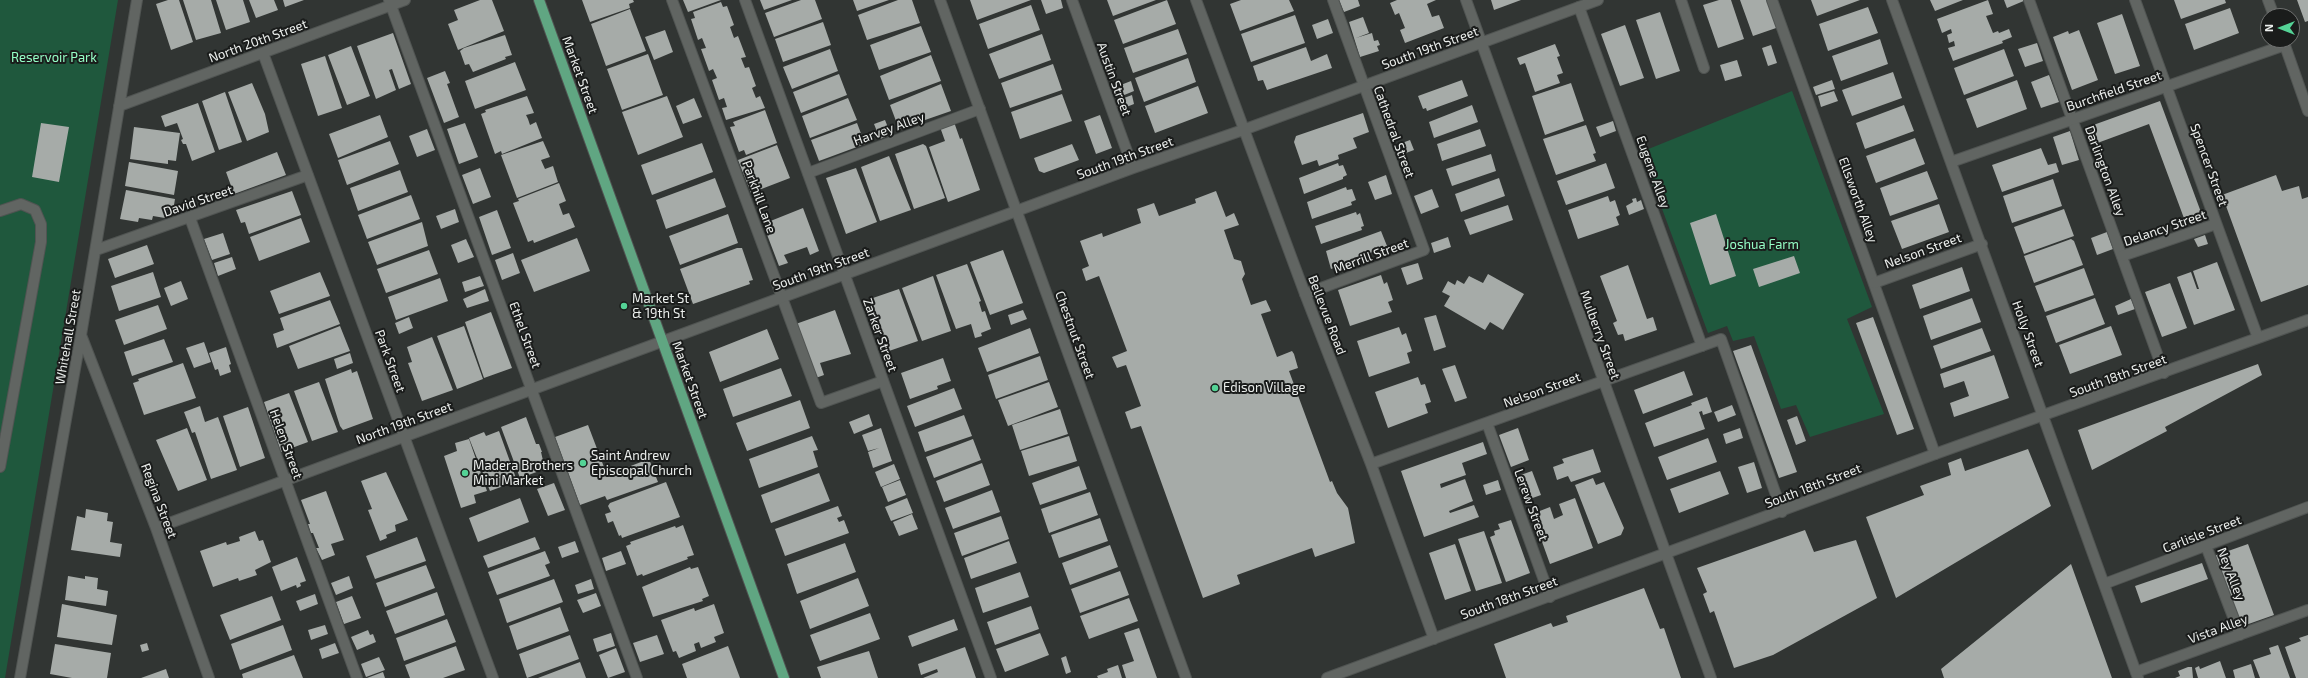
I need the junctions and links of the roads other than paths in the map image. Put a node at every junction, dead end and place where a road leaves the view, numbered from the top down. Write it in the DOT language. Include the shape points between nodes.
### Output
graph roads {
  1 [pos="137,0"];
  2 [pos="406,0"];
  3 [pos="539,0"];
  4 [pos="672,0"];
  5 [pos="745,0"];
  6 [pos="940,0"];
  7 [pos="1072,0"];
  8 [pos="1196,0"];
  9 [pos="1333,0"];
  10 [pos="1466,0"];
  11 [pos="1681,0"];
  12 [pos="1772,0"];
  13 [pos="1892,0"];
  14 [pos="2029,0"];
  15 [pos="2135,0"];
  16 [pos="1594,1"];
  17 [pos="390,3"];
  18 [pos="1579,7"];
  19 [pos="1481,43"];
  20 [pos="2268,48"];
  21 [pos="2286,48"];
  22 [pos="263,53"];
  23 [pos="1704,68"];
  24 [pos="1363,86"];
  25 [pos="2166,86"];
  26 [pos="119,106"];
  27 [pos="980,109"];
  28 [pos="2308,111"];
  29 [pos="2072,119"];
  30 [pos="1243,130"];
  31 [pos="1951,162"];
  32 [pos="1132,168"];
  33 [pos="808,173"];
  34 [pos="308,175"];
  35 [pos="0,211"];
  36 [pos="1017,212"];
  37 [pos="190,218"];
  38 [pos="2216,224"];
  39 [pos="1982,244"];
  40 [pos="96,250"];
  41 [pos="1424,250"];
  42 [pos="2122,256"];
  43 [pos="844,275"];
  44 [pos="1874,283"];
  45 [pos="1305,294"];
  46 [pos="783,297"];
  47 [pos="2308,320"];
  48 [pos="82,335"];
  49 [pos="2258,338"];
  50 [pos="662,341"];
  51 [pos="1702,346"];
  52 [pos="2164,373"];
  53 [pos="883,380"];
  54 [pos="1604,381"];
  55 [pos="531,390"];
  56 [pos="2044,417"];
  57 [pos="1486,423"];
  58 [pos="404,437"];
  59 [pos="1935,454"];
  60 [pos="1371,464"];
  61 [pos="0,467"];
  62 [pos="285,480"];
  63 [pos="2308,507"];
  64 [pos="1782,512"];
  65 [pos="156,528"];
  66 [pos="2206,546"];
  67 [pos="1666,554"];
  68 [pos="2104,584"];
  69 [pos="1550,597"];
  70 [pos="2308,610"];
  71 [pos="2240,635"];
  72 [pos="1434,639"];
  73 [pos="2137,675"];
  74 [pos="20,678"];
  75 [pos="209,678"];
  76 [pos="357,678"];
  77 [pos="493,678"];
  78 [pos="637,678"];
  79 [pos="784,678"];
  80 [pos="991,678"];
  81 [pos="1186,678"];
  82 [pos="1327,678"];
  83 [pos="1711,678"];
  1 -- 26 [label="street, Whitehall Street"];
  2 -- 17 [label="street, North 20th Street"];
  3 -- 50 [label="main road, Market Street"];
  4 -- 46 [label="street, Parkhill Lane"];
  5 -- 33 [label="street, Zarker Street"];
  6 -- 27 [label="street, Chestnut Street"];
  7 -- 32 [label="street, Austin Street"];
  8 -- 30 [label="street, Bellevue Road"];
  9 -- 24 [label="street, Cathedral Street"];
  10 -- 19 [label="street, Mulberry Street"];
  11 -- 23 [label="street"];
  12 -- 44 [label="street, Ellsworth Alley"];
  13 -- 31 [label="street, Holly Street"];
  14 -- 29 [label="street, Darlington Alley"];
  15 -- 25 [label="street, Spencer Street"];
  16 -- 18 [label="street, South 19th Street"];
  17 -- 22 [label="street, North 20th Street"];
  17 -- 55 [label="street, Ethel Street"];
  18 -- 19 [label="street, South 19th Street"];
  18 -- 51 [label="street, Eugene Alley"];
  19 -- 24 [label="street, South 19th Street"];
  19 -- 54 [label="street, Mulberry Street"];
  20 -- 25 [label="street, Burchfield Street"];
  21 -- 28 [label="street"];
  22 -- 26 [label="street, North 20th Street"];
  22 -- 34 [label="street, Park Street"];
  24 -- 30 [label="street, South 19th Street"];
  24 -- 41 [label="street, Cathedral Street"];
  25 -- 29 [label="street, Burchfield Street"];
  25 -- 38 [label="street, Spencer Street"];
  26 -- 40 [label="street, Whitehall Street"];
  27 -- 33 [label="street, Harvey Alley"];
  27 -- 36 [label="street, Chestnut Street"];
  29 -- 31 [label="street, Burchfield Street"];
  29 -- 42 [label="street, Darlington Alley"];
  30 -- 32 [label="street, South 19th Street"];
  30 -- 45 [label="street, Bellevue Road"];
  31 -- 39 [label="street, Holly Street"];
  32 -- 36 [label="street, South 19th Street"];
  33 -- 43 [label="street, Zarker Street"];
  34 -- 37 [label="street, David Street"];
  34 -- 58 [label="street, Park Street"];
  35 -- 61 [label="street" via="21,204 35,210 41,224 41,242"];
  36 -- 43 [label="street, South 19th Street"];
  36 -- 81 [label="street, Chestnut Street"];
  37 -- 40 [label="street, David Street"];
  37 -- 62 [label="street, Helen Street"];
  38 -- 42 [label="street, Delancy Street"];
  38 -- 49 [label="street, Spencer Street"];
  39 -- 44 [label="street, Nelson Street"];
  39 -- 56 [label="street, Holly Street"];
  40 -- 48 [label="street, Whitehall Street"];
  41 -- 45 [label="street, Merrill Street"];
  42 -- 52 [label="street, Darlington Alley"];
  43 -- 46 [label="street, South 19th Street"];
  43 -- 53 [label="street, Zarker Street"];
  44 -- 59 [label="street, Ellsworth Alley"];
  45 -- 60 [label="street, Bellevue Road"];
  46 -- 50 [label="street, South 19th Street"];
  46 -- 53 [label="street, Parkhill Lane" via="821,403"];
  47 -- 49 [label="street, South 18th Street"];
  48 -- 65 [label="street, Regina Street"];
  48 -- 74 [label="street, Whitehall Street"];
  49 -- 52 [label="street, South 18th Street"];
  50 -- 55 [label="street, North 19th Street"];
  50 -- 79 [label="main road, Market Street"];
  51 -- 54 [label="street, Nelson Street"];
  51 -- 64 [label="street, Nelson Street" via="1721,339"];
  52 -- 56 [label="street, South 18th Street"];
  53 -- 80 [label="street, Zarker Street"];
  54 -- 57 [label="street, Nelson Street"];
  54 -- 67 [label="street, Mulberry Street"];
  55 -- 58 [label="street, North 19th Street"];
  55 -- 78 [label="street, Ethel Street"];
  56 -- 59 [label="street, South 18th Street"];
  56 -- 68 [label="street, Holly Street"];
  57 -- 60 [label="street, Nelson Street"];
  57 -- 69 [label="street, Lerew Street"];
  58 -- 62 [label="street, North 19th Street"];
  58 -- 77 [label="street, Park Street"];
  59 -- 64 [label="street, South 18th Street"];
  60 -- 72 [label="street, Bellevue Road"];
  62 -- 65 [label="street, North 19th Street"];
  62 -- 76 [label="street, Helen Street"];
  63 -- 66 [label="street, Carlisle Street"];
  64 -- 67 [label="street, South 18th Street"];
  65 -- 75 [label="street, Regina Street"];
  66 -- 68 [label="street, Carlisle Street"];
  66 -- 71 [label="street, Ney Alley"];
  67 -- 69 [label="street, South 18th Street"];
  67 -- 83 [label="street, Mulberry Street"];
  68 -- 73 [label="street, Holly Street"];
  69 -- 72 [label="street, South 18th Street"];
  70 -- 71 [label="street, Vista Alley"];
  71 -- 73 [label="street, Vista Alley"];
  72 -- 82 [label="street, South 18th Street"];
}
